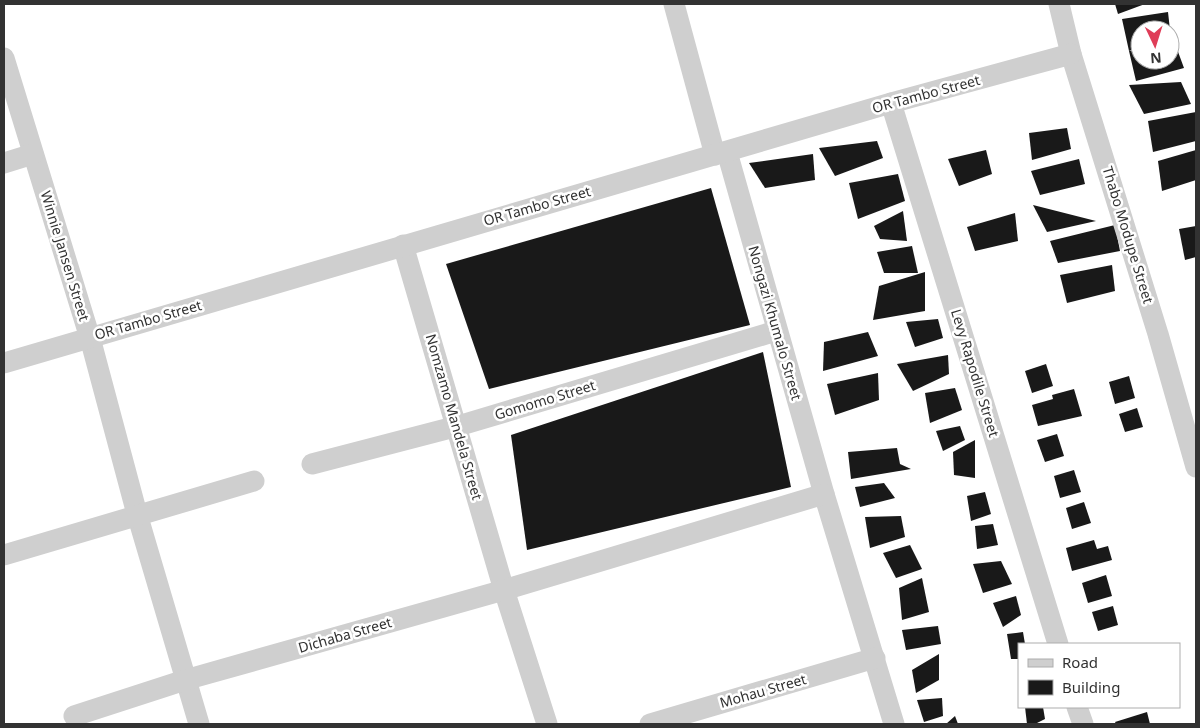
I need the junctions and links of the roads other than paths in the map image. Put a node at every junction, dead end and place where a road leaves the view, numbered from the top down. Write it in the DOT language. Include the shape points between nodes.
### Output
graph roads {
  1 [pos="674,4"];
  2 [pos="1059,4"];
  3 [pos="1072,54"];
  4 [pos="4,58"];
  5 [pos="891,103"];
  6 [pos="721,153"];
  7 [pos="33,154"];
  8 [pos="4,162"];
  9 [pos="403,245"];
  10 [pos="776,331"];
  11 [pos="90,338"];
  12 [pos="4,363"];
  13 [pos="458,426"];
  14 [pos="1194,453"];
  15 [pos="312,464"];
  16 [pos="254,481"];
  17 [pos="824,494"];
  18 [pos="137,514"];
  19 [pos="4,555"];
  20 [pos="504,590"];
  21 [pos="1058,643"];
  22 [pos="875,658"];
  23 [pos="186,680"];
  24 [pos="1077,708"];
  25 [pos="74,716"];
  26 [pos="199,724"];
  27 [pos="547,724"];
  28 [pos="650,724"];
  29 [pos="894,724"];
  30 [pos="1083,724"];
  1 -- 6 [label="street, Nongazi Khumalo Street"];
  2 -- 3 [label="street, Thabo Modupe Street"];
  3 -- 5 [label="street, OR Tambo Street"];
  3 -- 14 [label="street, Thabo Modupe Street"];
  4 -- 7 [label="street, Winnie Jansen Street"];
  5 -- 6 [label="street, OR Tambo Street"];
  5 -- 21 [label="street, Levy Rapodile Street"];
  6 -- 9 [label="street, OR Tambo Street"];
  6 -- 10 [label="street, Nongazi Khumalo Street"];
  7 -- 8 [label="street"];
  7 -- 11 [label="street, Winnie Jansen Street"];
  9 -- 11 [label="street, OR Tambo Street"];
  9 -- 13 [label="street, Nomzamo Mandela Street"];
  10 -- 13 [label="street, Gomomo Street"];
  10 -- 17 [label="street, Nongazi Khumalo Street"];
  11 -- 12 [label="street, OR Tambo Street"];
  11 -- 18 [label="street, Winnie Jansen Street"];
  13 -- 15 [label="street, Gomomo Street"];
  13 -- 20 [label="street, Nomzamo Mandela Street"];
  16 -- 18 [label="street"];
  17 -- 20 [label="street"];
  17 -- 22 [label="street, Nongazi Khumalo Street"];
  18 -- 19 [label="street"];
  18 -- 23 [label="street, Winnie Jansen Street"];
  20 -- 23 [label="street, Dichaba Street"];
  20 -- 27 [label="street, Nomzamo Mandela Street"];
  22 -- 28 [label="street, Mohau Street"];
  22 -- 29 [label="street, Nongazi Khumalo Street"];
  23 -- 25 [label="street"];
  23 -- 26 [label="street, Winnie Jansen Street"];
  24 -- 30 [label="street"];
}
